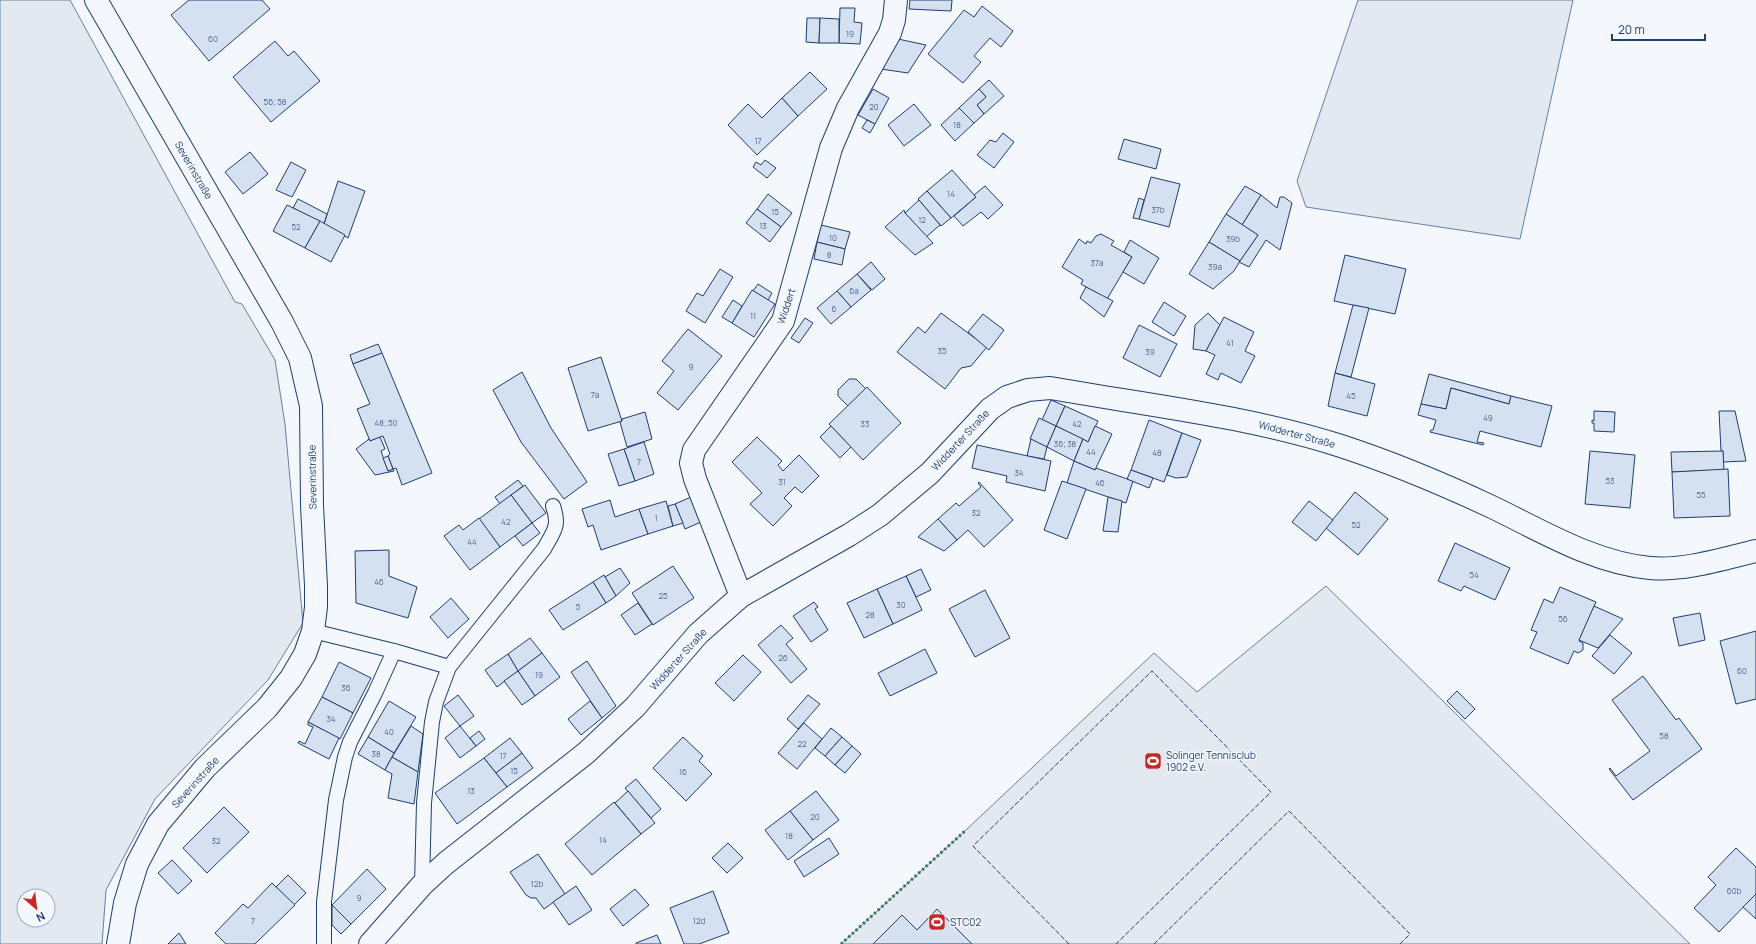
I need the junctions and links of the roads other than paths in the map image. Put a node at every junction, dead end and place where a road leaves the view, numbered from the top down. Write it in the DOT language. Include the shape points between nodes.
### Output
graph roads {
  1 [pos="96,0"];
  2 [pos="896,0"];
  3 [pos="553,506"];
  4 [pos="1756,551"];
  5 [pos="741,596"];
  6 [pos="313,631"];
  7 [pos="394,651"];
  8 [pos="448,667"];
  9 [pos="422,885"];
  10 [pos="118,944"];
  11 [pos="324,944"];
  12 [pos="370,944"];
  1 -- 6 [label="street, Severinstraße" via="282,322 300,358 311,406 316,593"];
  2 -- 5 [label="street, Widdert" via="890,33 848,108 831,148 782,321 694,450 691,463 695,479"];
  3 -- 8 [label="lane" via="557,518 544,549"];
  4 -- 5 [label="street, Widderter Straße" via="1678,567 1652,568 1624,564 1582,550 1410,471 1341,446 1272,426 1050,388 1028,390 1007,397 990,408 930,473 880,515"];
  5 -- 9 [label="street, Widderter Straße" via="698,634 635,707 586,753 446,863"];
  6 -- 7 [label="lane"];
  6 -- 10 [label="street, Severinstraße" via="305,654 267,708 205,768 158,824 137,864 125,903"];
  7 -- 8 [label="lane"];
  7 -- 11 [label="lane" via="345,757 336,800 324,902"];
  8 -- 9 [label="lane" via="432,722 424,803"];
  9 -- 12 [label="street, Widderter Straße"];
}
